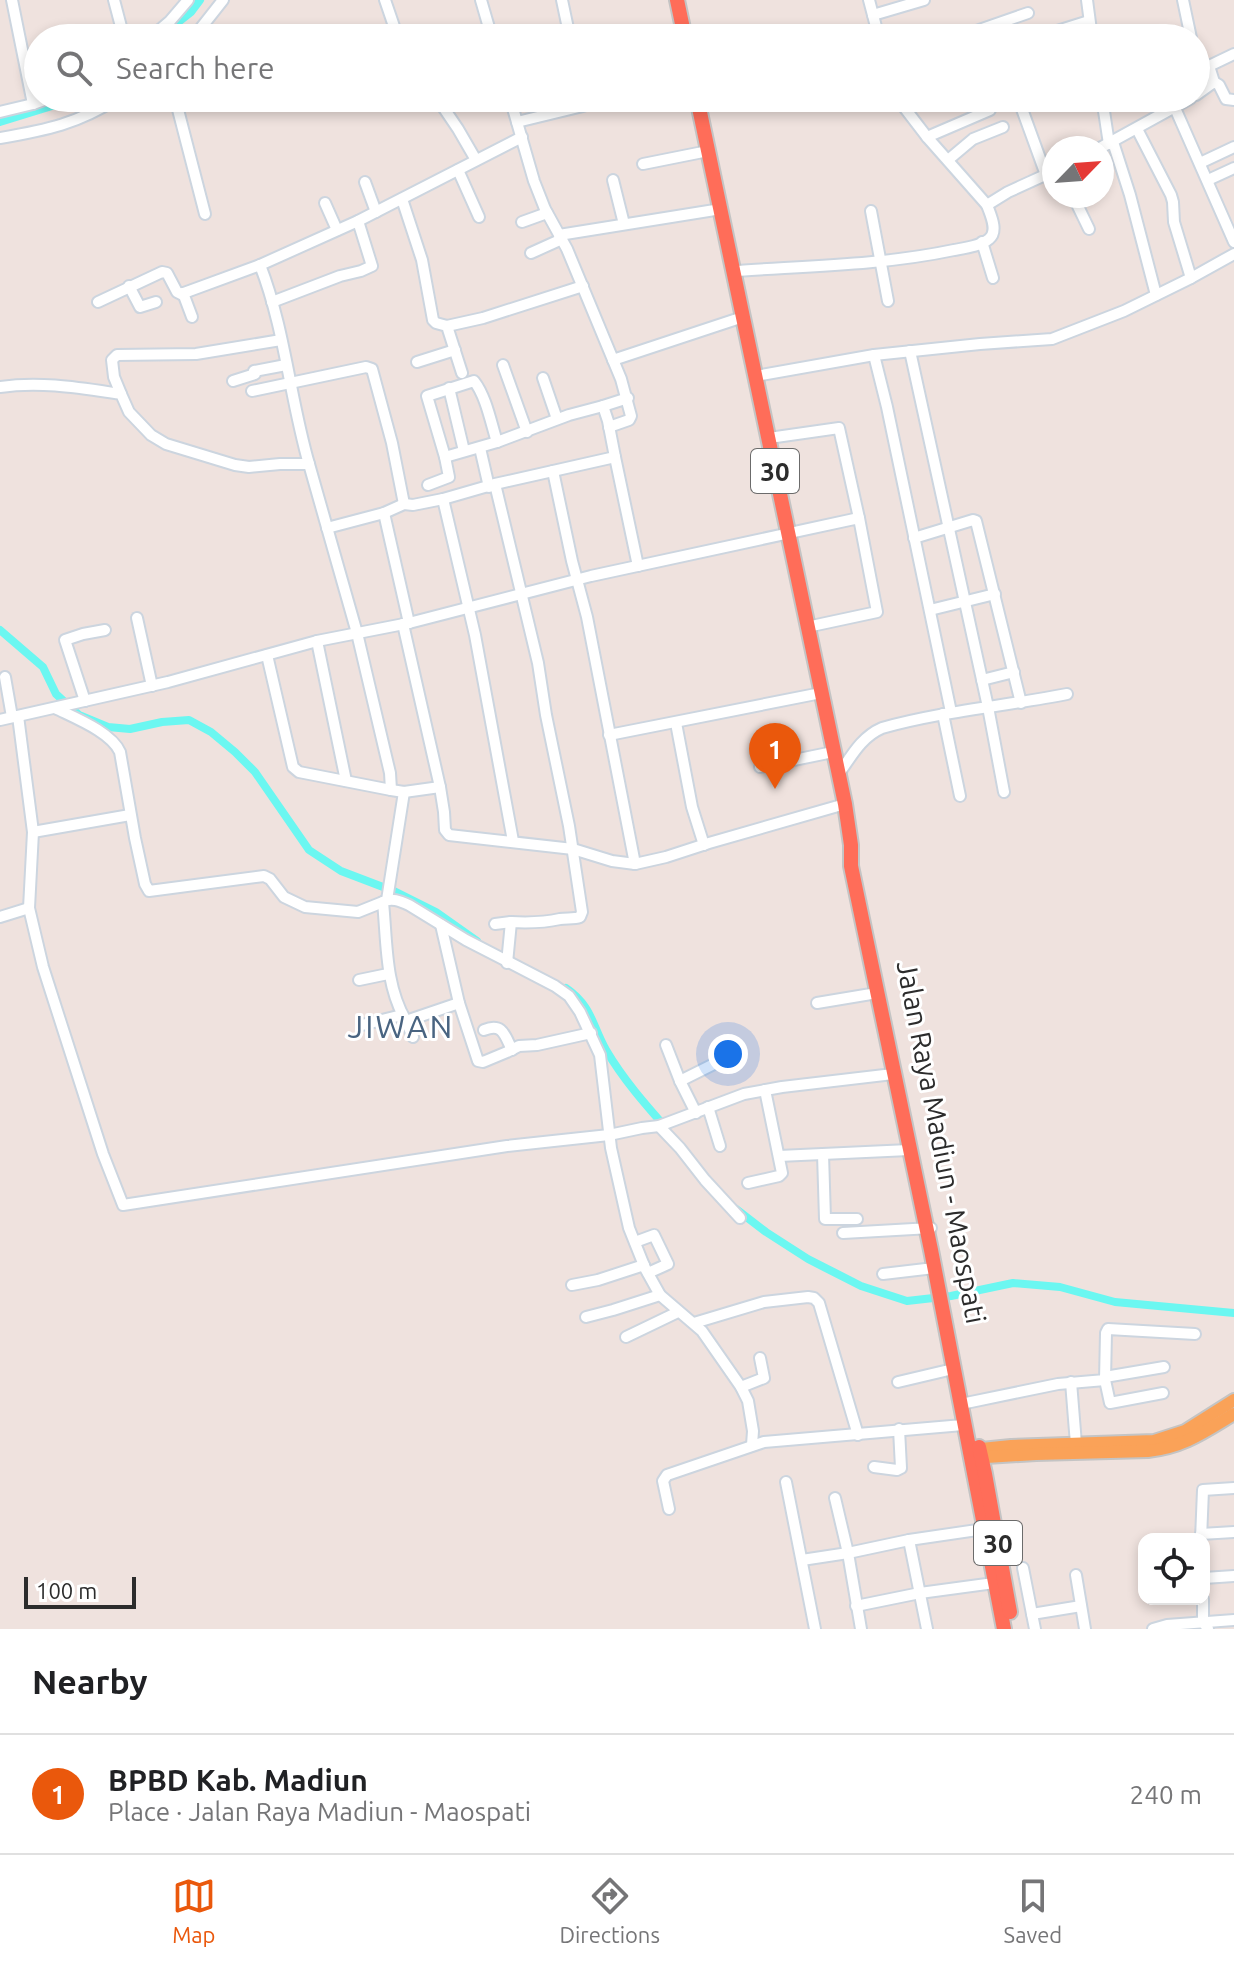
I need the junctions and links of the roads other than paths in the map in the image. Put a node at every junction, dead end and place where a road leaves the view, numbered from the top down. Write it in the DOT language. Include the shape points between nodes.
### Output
graph roads {
  1 [pos="12,0"];
  2 [pos="114,0"];
  3 [pos="223,0"];
  4 [pos="385,0"];
  5 [pos="481,0"];
  6 [pos="562,0"];
  7 [pos="677,0"];
  8 [pos="869,0"];
  9 [pos="924,0"];
  10 [pos="1087,0"];
  11 [pos="1183,0"];
  12 [pos="185,2"];
  13 [pos="1028,13"];
  14 [pos="873,15"];
  15 [pos="1089,21"];
  16 [pos="120,24"];
  17 [pos="166,24"];
  18 [pos="204,24"];
  19 [pos="393,24"];
  20 [pos="488,24"];
  21 [pos="567,24"];
  22 [pos="682,24"];
  23 [pos="875,24"];
  24 [pos="996,24"];
  25 [pos="1079,24"];
  26 [pos="1090,24"];
  27 [pos="1187,24"];
  28 [pos="1234,54"];
  29 [pos="24,59"];
  30 [pos="1210,66"];
  31 [pos="1210,69"];
  32 [pos="1214,82"];
  33 [pos="1210,85"];
  34 [pos="1234,100"];
  35 [pos="24,106"];
  36 [pos="0,112"];
  37 [pos="94,112"];
  38 [pos="179,112"];
  39 [pos="446,112"];
  40 [pos="514,112"];
  41 [pos="558,112"];
  42 [pos="700,112"];
  43 [pos="908,112"];
  44 [pos="985,112"];
  45 [pos="1024,112"];
  46 [pos="1103,112"];
  47 [pos="1168,112"];
  48 [pos="1177,112"];
  49 [pos="517,122"];
  50 [pos="1003,127"];
  51 [pos="1137,129"];
  52 [pos="1106,136"];
  53 [pos="522,137"];
  54 [pos="927,137"];
  55 [pos="0,138"];
  56 [pos="1114,141"];
  57 [pos="1234,147"];
  58 [pos="708,151"];
  59 [pos="1042,154"];
  60 [pos="476,160"];
  61 [pos="948,160"];
  62 [pos="1114,160"];
  63 [pos="1200,163"];
  64 [pos="643,164"];
  65 [pos="1234,168"];
  66 [pos="458,170"];
  67 [pos="1042,177"];
  68 [pos="613,180"];
  69 [pos="1208,180"];
  70 [pos="365,182"];
  71 [pos="402,199"];
  72 [pos="325,203"];
  73 [pos="987,205"];
  74 [pos="1079,208"];
  75 [pos="721,209"];
  76 [pos="1234,209"];
  77 [pos="871,211"];
  78 [pos="376,212"];
  79 [pos="547,213"];
  80 [pos="205,214"];
  81 [pos="1221,215"];
  82 [pos="479,217"];
  83 [pos="358,221"];
  84 [pos="522,222"];
  85 [pos="624,224"];
  86 [pos="1231,228"];
  87 [pos="1089,229"];
  88 [pos="337,230"];
  89 [pos="560,237"];
  90 [pos="982,242"];
  91 [pos="1234,242"];
  92 [pos="531,253"];
  93 [pos="1234,254"];
  94 [pos="879,261"];
  95 [pos="260,265"];
  96 [pos="735,271"];
  97 [pos="993,278"];
  98 [pos="1191,278"];
  99 [pos="129,286"];
  100 [pos="583,286"];
  101 [pos="183,293"];
  102 [pos="1156,295"];
  103 [pos="888,301"];
  104 [pos="98,302"];
  105 [pos="156,302"];
  106 [pos="272,302"];
  107 [pos="192,317"];
  108 [pos="743,317"];
  109 [pos="447,326"];
  110 [pos="281,340"];
  111 [pos="455,350"];
  112 [pos="910,351"];
  113 [pos="874,355"];
  114 [pos="613,360"];
  115 [pos="417,362"];
  116 [pos="286,365"];
  117 [pos="503,365"];
  118 [pos="462,373"];
  119 [pos="756,376"];
  120 [pos="543,378"];
  121 [pos="233,381"];
  122 [pos="290,382"];
  123 [pos="0,387"];
  124 [pos="449,388"];
  125 [pos="252,391"];
  126 [pos="121,394"];
  127 [pos="628,398"];
  128 [pos="603,406"];
  129 [pos="557,419"];
  130 [pos="609,427"];
  131 [pos="527,432"];
  132 [pos="769,438"];
  133 [pos="497,442"];
  134 [pos="480,448"];
  135 [pos="464,451"];
  136 [pos="445,457"];
  137 [pos="615,457"];
  138 [pos="309,464"];
  139 [pos="553,471"];
  140 [pos="428,485"];
  141 [pos="492,486"];
  142 [pos="443,499"];
  143 [pos="404,504"];
  144 [pos="384,513"];
  145 [pos="859,518"];
  146 [pos="327,528"];
  147 [pos="948,528"];
  148 [pos="787,533"];
  149 [pos="914,538"];
  150 [pos="638,566"];
  151 [pos="578,580"];
  152 [pos="522,594"];
  153 [pos="995,594"];
  154 [pos="964,602"];
  155 [pos="468,608"];
  156 [pos="930,610"];
  157 [pos="137,618"];
  158 [pos="406,623"];
  159 [pos="807,627"];
  160 [pos="105,630"];
  161 [pos="357,633"];
  162 [pos="317,641"];
  163 [pos="267,655"];
  164 [pos="1014,672"];
  165 [pos="5,677"];
  166 [pos="982,680"];
  167 [pos="152,686"];
  168 [pos="821,693"];
  169 [pos="1067,694"];
  170 [pos="82,702"];
  171 [pos="1021,703"];
  172 [pos="61,707"];
  173 [pos="988,707"];
  174 [pos="947,713"];
  175 [pos="15,716"];
  176 [pos="0,720"];
  177 [pos="676,723"];
  178 [pos="609,735"];
  179 [pos="833,752"];
  180 [pos="760,767"];
  181 [pos="838,775"];
  182 [pos="346,781"];
  183 [pos="440,787"];
  184 [pos="391,790"];
  185 [pos="404,792"];
  186 [pos="1004,792"];
  187 [pos="960,796"];
  188 [pos="845,804"];
  189 [pos="130,815"];
  190 [pos="33,832"];
  191 [pos="513,841"];
  192 [pos="704,845"];
  193 [pos="573,849"];
  194 [pos="635,864"];
  195 [pos="385,901"];
  196 [pos="29,908"];
  197 [pos="0,917"];
  198 [pos="511,922"];
  199 [pos="495,924"];
  200 [pos="441,925"];
  201 [pos="872,947"];
  202 [pos="508,959"];
  203 [pos="388,974"];
  204 [pos="359,980"];
  205 [pos="877,993"];
  206 [pos="459,1003"];
  207 [pos="817,1003"];
  208 [pos="404,1018"];
  209 [pos="362,1025"];
  210 [pos="484,1030"];
  211 [pos="591,1033"];
  212 [pos="413,1037"];
  213 [pos="666,1045"];
  214 [pos="512,1050"];
  215 [pos="728,1057"];
  216 [pos="893,1074"];
  217 [pos="680,1081"];
  218 [pos="765,1090"];
  219 [pos="708,1107"];
  220 [pos="696,1113"];
  221 [pos="664,1125"];
  222 [pos="609,1135"];
  223 [pos="720,1146"];
  224 [pos="909,1150"];
  225 [pos="823,1154"];
  226 [pos="779,1156"];
  227 [pos="748,1183"];
  228 [pos="740,1218"];
  229 [pos="857,1219"];
  230 [pos="930,1228"];
  231 [pos="843,1233"];
  232 [pos="635,1242"];
  233 [pos="934,1268"];
  234 [pos="646,1269"];
  235 [pos="883,1274"];
  236 [pos="572,1285"];
  237 [pos="660,1295"];
  238 [pos="944,1300"];
  239 [pos="678,1312"];
  240 [pos="586,1317"];
  241 [pos="694,1323"];
  242 [pos="1195,1334"];
  243 [pos="626,1337"];
  244 [pos="760,1358"];
  245 [pos="1164,1367"];
  246 [pos="953,1369"];
  247 [pos="1105,1378"];
  248 [pos="898,1382"];
  249 [pos="1071,1382"];
  250 [pos="741,1387"];
  251 [pos="1163,1393"];
  252 [pos="1234,1400"];
  253 [pos="966,1403"];
  254 [pos="1226,1414"];
  255 [pos="963,1425"];
  256 [pos="899,1429"];
  257 [pos="858,1435"];
  258 [pos="1076,1444"];
  259 [pos="752,1445"];
  260 [pos="976,1454"];
  261 [pos="874,1467"];
  262 [pos="786,1482"];
  263 [pos="1234,1488"];
  264 [pos="835,1498"];
  265 [pos="669,1509"];
  266 [pos="984,1529"];
  267 [pos="1234,1532"];
  268 [pos="1201,1533"];
  269 [pos="1210,1535"];
  270 [pos="909,1540"];
  271 [pos="848,1553"];
  272 [pos="802,1560"];
  273 [pos="1023,1568"];
  274 [pos="1076,1575"];
  275 [pos="1234,1576"];
  276 [pos="1210,1578"];
  277 [pos="994,1583"];
  278 [pos="920,1593"];
  279 [pos="1204,1605"];
  280 [pos="856,1606"];
  281 [pos="1081,1606"];
  282 [pos="1032,1614"];
  283 [pos="1234,1620"];
  284 [pos="1206,1625"];
  285 [pos="1167,1627"];
  286 [pos="815,1629"];
  287 [pos="861,1629"];
  288 [pos="927,1629"];
  289 [pos="1004,1629"];
  290 [pos="1013,1629"];
  291 [pos="1035,1629"];
  292 [pos="1085,1629"];
  293 [pos="1153,1629"];
  1 -- 29 [label="street"];
  2 -- 16 [label="street"];
  3 -- 18 [label="street"];
  4 -- 19 [label="street"];
  5 -- 20 [label="street"];
  6 -- 21 [label="street"];
  7 -- 22 [label="highway"];
  8 -- 14 [label="street"];
  9 -- 14 [label="street"];
  10 -- 15 [label="street"];
  11 -- 27 [label="street"];
  12 -- 17 [label="street"];
  13 -- 24 [label="street"];
  14 -- 23 [label="street"];
  15 -- 25 [label="street"];
  15 -- 26 [label="street"];
  28 -- 30 [label="street"];
  31 -- 32 [label="street"];
  32 -- 33 [label="street"];
  32 -- 34 [label="street" via="1224,98"];
  35 -- 36 [label="street"];
  37 -- 55 [label="street" via="52,129"];
  38 -- 80 [label="street"];
  39 -- 60 [label="street"];
  40 -- 49 [label="street"];
  41 -- 49 [label="street"];
  42 -- 58 [label="highway, Jalan Raya Madiun - Maospati / 30"];
  43 -- 54 [label="street"];
  44 -- 54 [label="street"];
  45 -- 59 [label="street"];
  46 -- 52 [label="street"];
  47 -- 51 [label="street"];
  48 -- 63 [label="street"];
  49 -- 53 [label="street"];
  50 -- 61 [label="street" via="973,139"];
  51 -- 56 [label="street"];
  51 -- 98 [label="street" via="1173,202"];
  53 -- 60 [label="street"];
  53 -- 79 [label="street"];
  54 -- 61 [label="street"];
  57 -- 63 [label="street"];
  58 -- 64 [label="street"];
  58 -- 75 [label="highway, Jalan Raya Madiun - Maospati / 30"];
  60 -- 66 [label="street"];
  61 -- 73 [label="street"];
  62 -- 102 [label="street" via="1130,195"];
  63 -- 69 [label="street"];
  65 -- 69 [label="street"];
  66 -- 71 [label="street"];
  66 -- 82 [label="street"];
  67 -- 73 [label="street"];
  68 -- 85 [label="street"];
  69 -- 81 [label="street"];
  70 -- 78 [label="street"];
  71 -- 78 [label="street"];
  71 -- 109 [label="street" via="422,260 433,320"];
  72 -- 88 [label="street"];
  73 -- 90 [label="street" via="994,230"];
  74 -- 87 [label="street"];
  75 -- 85 [label="street"];
  75 -- 96 [label="highway, Jalan Raya Madiun - Maospati / 30"];
  76 -- 81 [label="street"];
  77 -- 94 [label="street"];
  78 -- 83 [label="street"];
  79 -- 84 [label="street"];
  79 -- 89 [label="street"];
  81 -- 86 [label="street"];
  83 -- 88 [label="street"];
  83 -- 106 [label="street" via="372,266"];
  85 -- 89 [label="street"];
  86 -- 91 [label="street"];
  88 -- 95 [label="street"];
  89 -- 92 [label="street"];
  89 -- 100 [label="street"];
  90 -- 94 [label="street"];
  90 -- 97 [label="street"];
  93 -- 98 [label="street"];
  94 -- 96 [label="street"];
  94 -- 103 [label="street"];
  95 -- 101 [label="street"];
  95 -- 106 [label="street"];
  96 -- 108 [label="highway, Jalan Raya Madiun - Maospati / 30"];
  98 -- 102 [label="street"];
  99 -- 101 [label="street" via="164,271"];
  99 -- 104 [label="street"];
  99 -- 105 [label="street" via="140,307"];
  100 -- 109 [label="street"];
  100 -- 114 [label="street"];
  101 -- 107 [label="street"];
  102 -- 112 [label="street" via="1052,339"];
  106 -- 110 [label="street"];
  108 -- 114 [label="street"];
  108 -- 119 [label="highway, Jalan Raya Madiun - Maospati / 30"];
  109 -- 111 [label="street"];
  110 -- 116 [label="street"];
  110 -- 126 [label="street" via="196,354 117,355 112,360"];
  111 -- 115 [label="street"];
  111 -- 118 [label="street"];
  112 -- 113 [label="street"];
  112 -- 147 [label="street"];
  113 -- 119 [label="street"];
  113 -- 149 [label="street"];
  114 -- 127 [label="street"];
  116 -- 121 [label="street"];
  116 -- 122 [label="street"];
  117 -- 131 [label="street"];
  119 -- 132 [label="highway, Jalan Raya Madiun - Maospati / 30"];
  120 -- 129 [label="street"];
  122 -- 125 [label="street"];
  122 -- 138 [label="street"];
  122 -- 143 [label="street" via="372,369"];
  123 -- 126 [label="street" via="39,384"];
  124 -- 133 [label="street" via="476,382"];
  124 -- 135 [label="street"];
  124 -- 136 [label="street" via="427,396"];
  126 -- 138 [label="street" via="129,412 166,444 249,467"];
  127 -- 128 [label="street"];
  127 -- 130 [label="street" via="629,420"];
  128 -- 129 [label="street"];
  128 -- 130 [label="street"];
  129 -- 131 [label="street"];
  130 -- 137 [label="street"];
  131 -- 133 [label="street"];
  132 -- 145 [label="street" via="839,428"];
  132 -- 148 [label="highway, Jalan Raya Madiun - Maospati / 30"];
  133 -- 134 [label="street"];
  134 -- 135 [label="street"];
  134 -- 141 [label="street"];
  135 -- 136 [label="street"];
  136 -- 140 [label="street" via="449,477"];
  137 -- 139 [label="street"];
  137 -- 150 [label="street"];
  138 -- 146 [label="street"];
  139 -- 141 [label="street"];
  139 -- 151 [label="street"];
  141 -- 142 [label="street"];
  141 -- 152 [label="street"];
  142 -- 143 [label="street"];
  142 -- 155 [label="street"];
  143 -- 144 [label="street"];
  144 -- 146 [label="street"];
  144 -- 158 [label="street"];
  145 -- 148 [label="street"];
  145 -- 159 [label="street" via="877,612"];
  146 -- 161 [label="street"];
  147 -- 149 [label="street"];
  147 -- 153 [label="street" via="976,521"];
  147 -- 154 [label="street"];
  148 -- 150 [label="street"];
  148 -- 159 [label="highway, Jalan Raya Madiun - Maospati / 30"];
  149 -- 156 [label="street"];
  150 -- 151 [label="street"];
  151 -- 152 [label="street"];
  151 -- 178 [label="street"];
  152 -- 155 [label="street"];
  152 -- 193 [label="street"];
  153 -- 154 [label="street"];
  153 -- 164 [label="street"];
  154 -- 156 [label="street"];
  154 -- 166 [label="street"];
  155 -- 158 [label="street"];
  155 -- 191 [label="street"];
  156 -- 174 [label="street"];
  157 -- 167 [label="street"];
  158 -- 161 [label="street"];
  158 -- 183 [label="street"];
  159 -- 168 [label="highway, Jalan Raya Madiun - Maospati / 30"];
  160 -- 170 [label="street" via="65,640"];
  161 -- 162 [label="street"];
  161 -- 184 [label="street"];
  162 -- 163 [label="street"];
  162 -- 182 [label="street"];
  163 -- 167 [label="street"];
  163 -- 182 [label="street" via="293,767"];
  164 -- 166 [label="street"];
  164 -- 171 [label="street"];
  165 -- 175 [label="street"];
  166 -- 173 [label="street"];
  167 -- 170 [label="street"];
  168 -- 177 [label="street"];
  168 -- 179 [label="highway, Jalan Raya Madiun - Maospati / 30"];
  169 -- 171 [label="street"];
  170 -- 172 [label="street"];
  171 -- 173 [label="street"];
  172 -- 175 [label="street"];
  172 -- 189 [label="street" via="117,745"];
  173 -- 174 [label="street"];
  173 -- 186 [label="street"];
  174 -- 181 [label="street" via="873,732"];
  174 -- 187 [label="street"];
  175 -- 176 [label="street"];
  175 -- 190 [label="street"];
  177 -- 178 [label="street"];
  177 -- 192 [label="street"];
  178 -- 194 [label="street"];
  179 -- 180 [label="street"];
  179 -- 181 [label="highway, Jalan Raya Madiun - Maospati / 30"];
  181 -- 188 [label="highway, Jalan Raya Madiun - Maospati / 30"];
  182 -- 184 [label="street"];
  183 -- 185 [label="street"];
  183 -- 191 [label="street" via="449,835"];
  184 -- 185 [label="street"];
  185 -- 195 [label="street"];
  188 -- 192 [label="street"];
  188 -- 201 [label="highway, Jalan Raya Madiun - Maospati / 30"];
  189 -- 190 [label="street"];
  189 -- 195 [label="street" via="149,891 264,876 284,897 305,907 358,912"];
  190 -- 196 [label="street"];
  191 -- 193 [label="street"];
  192 -- 194 [label="street"];
  193 -- 194 [label="street"];
  193 -- 198 [label="street" via="580,917"];
  195 -- 200 [label="street" via="409,905"];
  195 -- 203 [label="street"];
  196 -- 197 [label="street"];
  196 -- 222 [label="street" via="43,967 123,1205"];
  198 -- 199 [label="street"];
  198 -- 202 [label="street"];
  200 -- 202 [label="street"];
  200 -- 206 [label="street"];
  201 -- 205 [label="highway, Jalan Raya Madiun - Maospati / 30"];
  201 -- 230 [label="highway, Jalan Raya Madiun - Maospati / 30"];
  202 -- 211 [label="street" via="569,996"];
  203 -- 204 [label="street"];
  203 -- 208 [label="street"];
  205 -- 207 [label="street"];
  205 -- 216 [label="highway, Jalan Raya Madiun - Maospati / 30"];
  206 -- 208 [label="street"];
  206 -- 214 [label="street" via="478,1061"];
  208 -- 209 [label="street"];
  208 -- 212 [label="street"];
  210 -- 214 [label="street" via="499,1029"];
  211 -- 214 [label="street"];
  211 -- 222 [label="street" via="602,1061"];
  213 -- 217 [label="street"];
  215 -- 217 [label="street"];
  216 -- 218 [label="street"];
  216 -- 224 [label="highway, Jalan Raya Madiun - Maospati / 30"];
  217 -- 220 [label="street"];
  218 -- 219 [label="street"];
  218 -- 226 [label="street"];
  219 -- 220 [label="street"];
  219 -- 223 [label="street"];
  220 -- 221 [label="street"];
  221 -- 222 [label="street"];
  221 -- 228 [label="street"];
  222 -- 232 [label="street"];
  224 -- 225 [label="street"];
  224 -- 230 [label="highway, Jalan Raya Madiun - Maospati / 30"];
  225 -- 226 [label="street"];
  225 -- 229 [label="street" via="825,1219"];
  226 -- 227 [label="street" via="781,1176"];
  230 -- 231 [label="street"];
  230 -- 233 [label="highway, Jalan Raya Madiun - Maospati / 30"];
  230 -- 238 [label="highway, Jalan Raya Madiun - Maospati / 30"];
  232 -- 234 [label="street"];
  232 -- 234 [label="street" via="654,1235 668,1264"];
  233 -- 235 [label="street"];
  233 -- 238 [label="highway, Jalan Raya Madiun - Maospati / 30"];
  234 -- 236 [label="street"];
  234 -- 237 [label="street"];
  237 -- 239 [label="street"];
  237 -- 240 [label="street"];
  238 -- 246 [label="highway, Jalan Raya Madiun - Maospati / 30"];
  238 -- 253 [label="highway, Jalan Raya Madiun - Maospati / 30"];
  239 -- 241 [label="street"];
  239 -- 243 [label="street"];
  241 -- 250 [label="street"];
  241 -- 257 [label="street" via="764,1302 814,1298"];
  242 -- 247 [label="street" via="1108,1329"];
  244 -- 250 [label="street" via="764,1378"];
  245 -- 247 [label="street"];
  246 -- 248 [label="street"];
  246 -- 255 [label="highway, Jalan Raya Madiun - Maospati / 30"];
  247 -- 249 [label="street"];
  247 -- 251 [label="street" via="1110,1403"];
  249 -- 253 [label="street"];
  249 -- 258 [label="street"];
  250 -- 259 [label="street" via="748,1401"];
  252 -- 254 [label="main road"];
  253 -- 260 [label="highway, Jalan Raya Madiun - Maospati / 30"];
  254 -- 258 [label="main road" via="1167,1438"];
  254 -- 260 [label="main road" via="1170,1448"];
  255 -- 256 [label="street"];
  255 -- 260 [label="highway, Jalan Raya Madiun - Maospati / 30"];
  256 -- 257 [label="street"];
  256 -- 261 [label="street" via="901,1468"];
  257 -- 259 [label="street"];
  258 -- 260 [label="main road" via="1011,1446"];
  259 -- 265 [label="street" via="667,1475 663,1481"];
  260 -- 266 [label="highway, 30"];
  260 -- 290 [label="highway, 30"];
  262 -- 272 [label="street"];
  263 -- 268 [label="street" via="1203,1490"];
  264 -- 271 [label="street"];
  266 -- 270 [label="street"];
  266 -- 277 [label="highway, 30"];
  267 -- 269 [label="street"];
  270 -- 271 [label="street"];
  270 -- 278 [label="street"];
  271 -- 272 [label="street"];
  271 -- 280 [label="street"];
  272 -- 286 [label="street"];
  273 -- 282 [label="street"];
  274 -- 281 [label="street"];
  275 -- 276 [label="street"];
  277 -- 278 [label="street"];
  277 -- 289 [label="highway, 30"];
  278 -- 280 [label="street"];
  278 -- 288 [label="street"];
  279 -- 284 [label="street"];
  280 -- 287 [label="street"];
  281 -- 282 [label="street"];
  281 -- 292 [label="street"];
  282 -- 291 [label="street"];
  283 -- 284 [label="street"];
  284 -- 285 [label="street"];
  285 -- 293 [label="street"];
}
